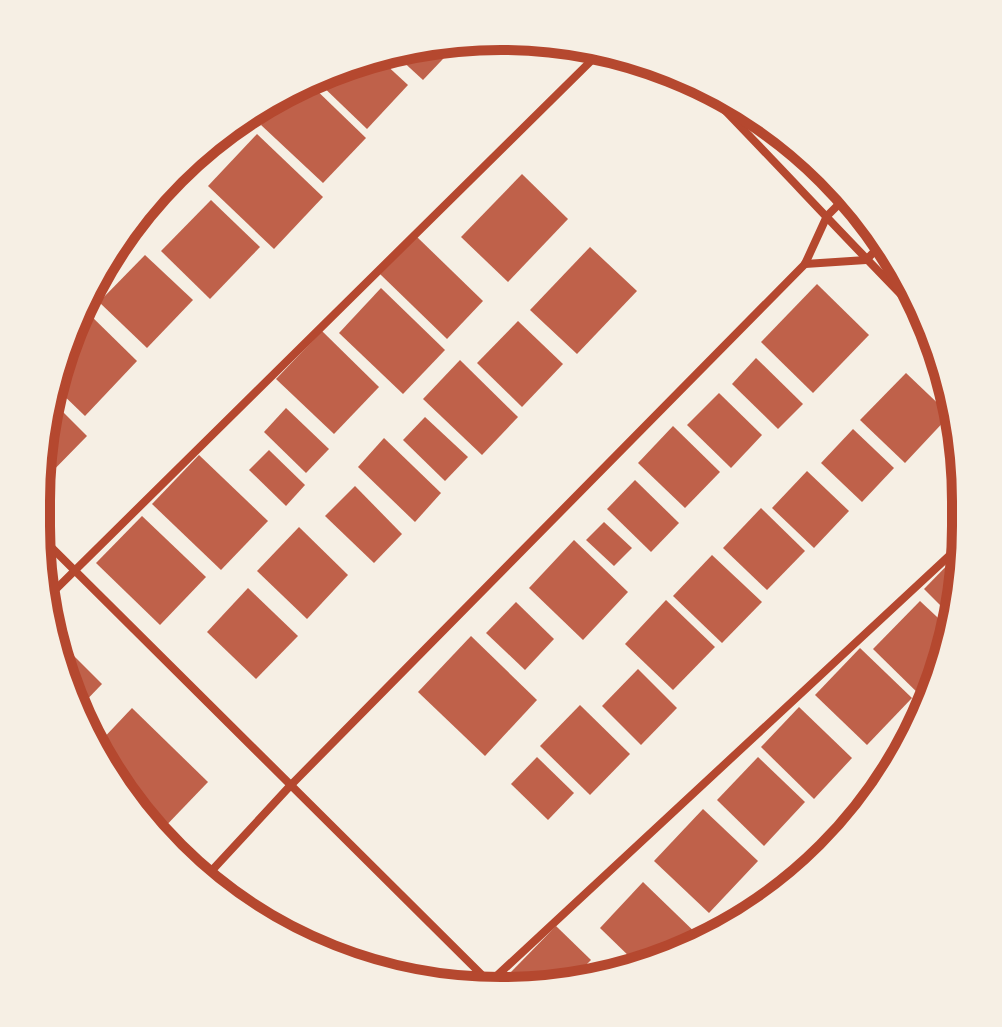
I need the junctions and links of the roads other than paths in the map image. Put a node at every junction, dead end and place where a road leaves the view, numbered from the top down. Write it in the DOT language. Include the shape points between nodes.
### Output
graph roads {
  1 [pos="592,60"];
  2 [pos="723,109"];
  3 [pos="840,203"];
  4 [pos="827,216"];
  5 [pos="876,250"];
  6 [pos="866,260"];
  7 [pos="805,264"];
  8 [pos="902,296"];
  9 [pos="51,546"];
  10 [pos="951,554"];
  11 [pos="75,570"];
  12 [pos="55,590"];
  13 [pos="290,786"];
  14 [pos="211,871"];
  15 [pos="482,976"];
  16 [pos="498,977"];
  1 -- 11 [label="street"];
  2 -- 4 [label="street"];
  3 -- 4 [label="street"];
  4 -- 6 [label="street"];
  4 -- 7 [label="street"];
  5 -- 6 [label="street"];
  6 -- 7 [label="street"];
  6 -- 8 [label="street"];
  7 -- 13 [label="street"];
  9 -- 11 [label="street"];
  10 -- 16 [label="street"];
  11 -- 12 [label="street"];
  11 -- 13 [label="street"];
  13 -- 14 [label="street"];
  13 -- 15 [label="street"];
}
